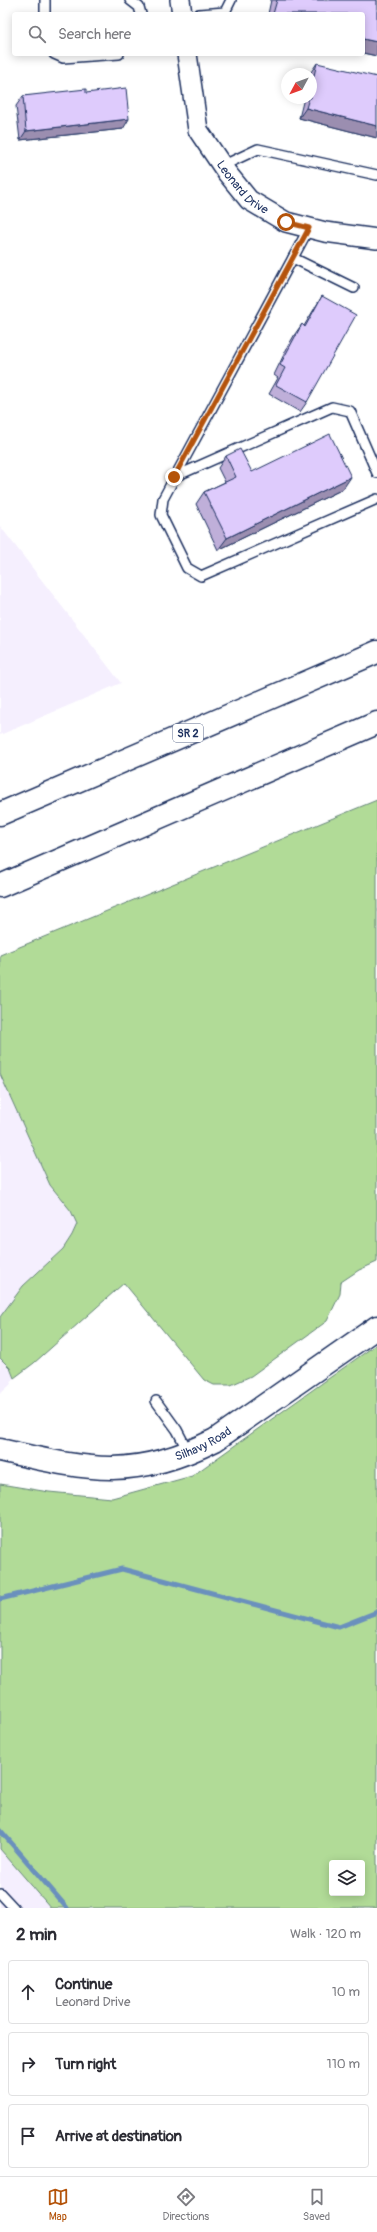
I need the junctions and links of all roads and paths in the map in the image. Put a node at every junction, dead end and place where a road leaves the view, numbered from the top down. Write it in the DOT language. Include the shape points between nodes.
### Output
graph roads {
  1 [pos="44,0"];
  2 [pos="130,0"];
  3 [pos="180,0"];
  4 [pos="231,0"];
  5 [pos="45,12"];
  6 [pos="140,12"];
  7 [pos="182,12"];
  8 [pos="225,12"];
  9 [pos="58,56"];
  10 [pos="90,56"];
  11 [pos="187,56"];
  12 [pos="222,166"];
  13 [pos="377,175"];
  14 [pos="309,228"];
  15 [pos="377,239"];
  16 [pos="293,258"];
  17 [pos="354,288"];
  18 [pos="377,473"];
  19 [pos="174,477"];
  20 [pos="377,499"];
  21 [pos="377,652"];
  22 [pos="376,724"];
  23 [pos="0,814"];
  24 [pos="0,886"];
  25 [pos="377,1326"];
  26 [pos="156,1401"];
  27 [pos="0,1450"];
  28 [pos="189,1453"];
  29 [pos="0,1893"];
  30 [pos="14,1908"];
  1 -- 5 [label="lane"];
  2 -- 6 [label="lane" via="139,7"];
  3 -- 7 [label="street"];
  4 -- 8 [label="lane"];
  9 -- 10 [label="lane"];
  11 -- 12 [label="street, Leonard Drive" via="198,130"];
  12 -- 13 [label="lane" via="258,149"];
  12 -- 14 [label="street, Leonard Drive" via="249,200 286,222"];
  14 -- 15 [label="street, Leonard Drive"];
  14 -- 16 [label="lane"];
  16 -- 17 [label="lane"];
  16 -- 19 [label="lane"];
  18 -- 19 [label="lane" via="350,411 332,407"];
  19 -- 20 [label="lane" via="163,499 161,515 187,568 201,576"];
  21 -- 23 [label="main road, SR 2"];
  22 -- 24 [label="main road"];
  25 -- 28 [label="main road, Silhavy Road" via="248,1418 215,1440"];
  26 -- 28 [label="lane" via="177,1430"];
  27 -- 28 [label="main road, Silhavy Road" via="71,1466 102,1469 136,1467 167,1461"];
  29 -- 30 [label="lane"];
}
